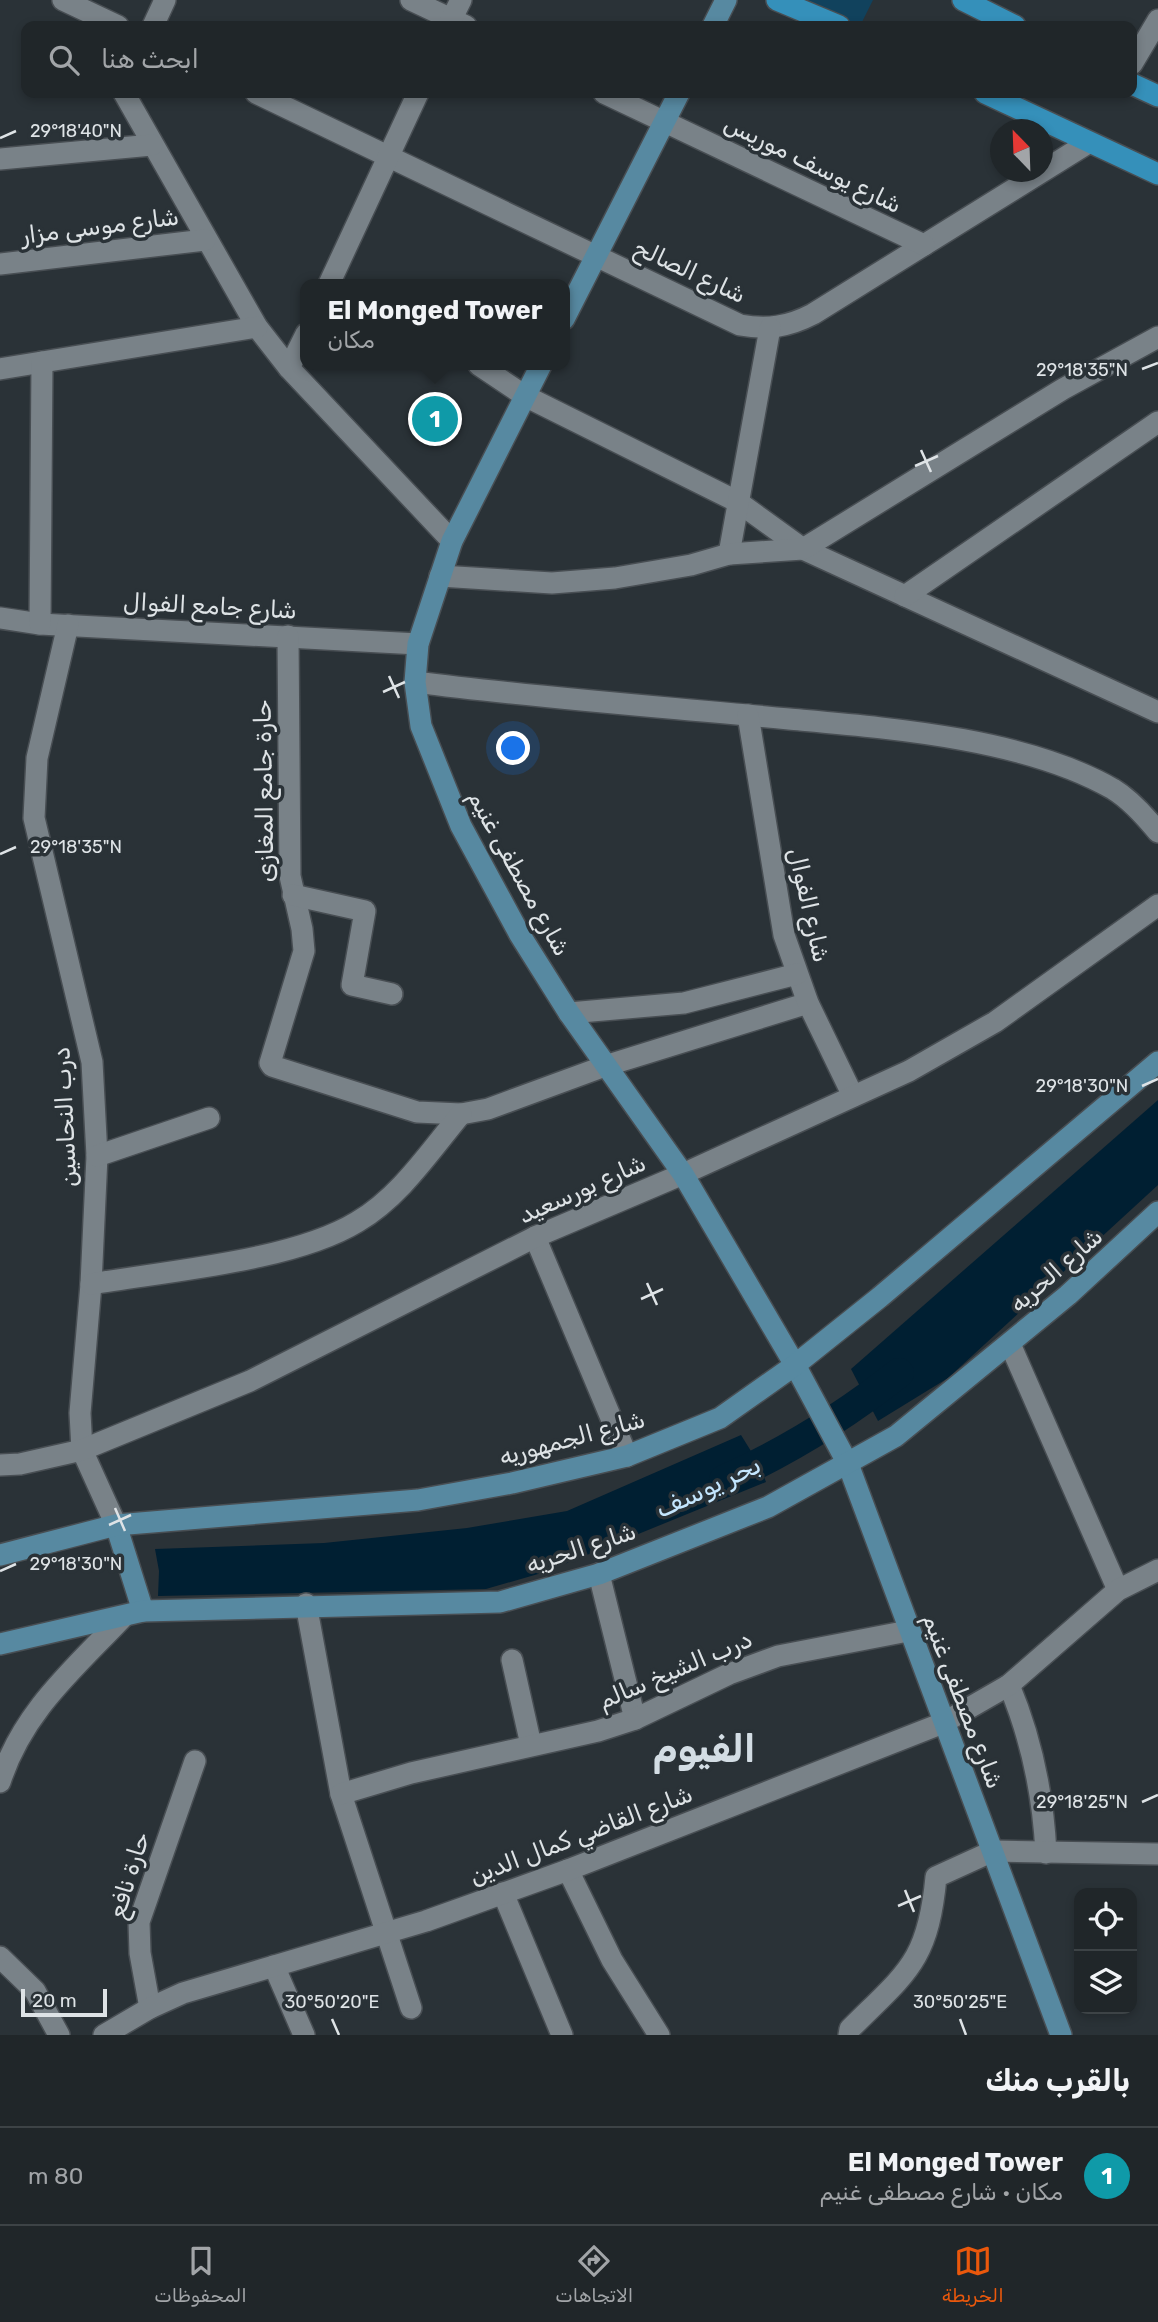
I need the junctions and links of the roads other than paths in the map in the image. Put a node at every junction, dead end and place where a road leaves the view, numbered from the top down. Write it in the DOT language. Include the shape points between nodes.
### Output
graph roads {
  1 [pos="165,0"];
  2 [pos="411,0"];
  3 [pos="461,0"];
  4 [pos="726,0"];
  5 [pos="777,0"];
  6 [pos="963,0"];
  7 [pos="77,11"];
  8 [pos="1158,20"];
  9 [pos="104,21"];
  10 [pos="155,21"];
  11 [pos="450,21"];
  12 [pos="456,21"];
  13 [pos="716,21"];
  14 [pos="827,21"];
  15 [pos="1005,21"];
  16 [pos="1137,56"];
  17 [pos="1137,86"];
  18 [pos="1158,96"];
  19 [pos="127,98"];
  20 [pos="266,98"];
  21 [pos="416,98"];
  22 [pos="615,98"];
  23 [pos="676,98"];
  24 [pos="995,98"];
  25 [pos="664,121"];
  26 [pos="1088,143"];
  27 [pos="152,145"];
  28 [pos="389,157"];
  29 [pos="0,159"];
  30 [pos="1158,174"];
  31 [pos="205,240"];
  32 [pos="924,245"];
  33 [pos="596,256"];
  34 [pos="0,264"];
  35 [pos="336,279"];
  36 [pos="570,309"];
  37 [pos="257,327"];
  38 [pos="770,328"];
  39 [pos="1158,338"];
  40 [pos="300,346"];
  41 [pos="42,362"];
  42 [pos="289,368"];
  43 [pos="0,369"];
  44 [pos="486,370"];
  45 [pos="538,370"];
  46 [pos="525,396"];
  47 [pos="1158,422"];
  48 [pos="738,502"];
  49 [pos="452,541"];
  50 [pos="803,549"];
  51 [pos="729,554"];
  52 [pos="440,576"];
  53 [pos="905,596"];
  54 [pos="0,618"];
  55 [pos="40,624"];
  56 [pos="68,625"];
  57 [pos="288,636"];
  58 [pos="418,643"];
  59 [pos="415,682"];
  60 [pos="1158,712"];
  61 [pos="748,715"];
  62 [pos="1158,832"];
  63 [pos="293,895"];
  64 [pos="1158,905"];
  65 [pos="797,974"];
  66 [pos="392,994"];
  67 [pos="808,1003"];
  68 [pos="569,1013"];
  69 [pos="1158,1062"];
  70 [pos="605,1066"];
  71 [pos="853,1096"];
  72 [pos="461,1114"];
  73 [pos="209,1118"];
  74 [pos="97,1156"];
  75 [pos="683,1174"];
  76 [pos="1158,1212"];
  77 [pos="535,1237"];
  78 [pos="91,1284"];
  79 [pos="1010,1344"];
  80 [pos="795,1365"];
  81 [pos="82,1450"];
  82 [pos="628,1455"];
  83 [pos="848,1464"];
  84 [pos="0,1465"];
  85 [pos="116,1525"];
  86 [pos="0,1555"];
  87 [pos="1158,1570"];
  88 [pos="599,1574"];
  89 [pos="1118,1590"];
  90 [pos="306,1604"];
  91 [pos="133,1613"];
  92 [pos="908,1630"];
  93 [pos="0,1644"];
  94 [pos="512,1660"];
  95 [pos="1009,1685"];
  96 [pos="635,1719"];
  97 [pos="943,1723"];
  98 [pos="531,1745"];
  99 [pos="195,1761"];
  100 [pos="0,1782"];
  101 [pos="341,1794"];
  102 [pos="993,1852"];
  103 [pos="1046,1853"];
  104 [pos="1158,1854"];
  105 [pos="568,1870"];
  106 [pos="503,1893"];
  107 [pos="386,1935"];
  108 [pos="0,1956"];
  109 [pos="274,1966"];
  110 [pos="150,2008"];
  111 [pos="411,2008"];
  112 [pos="128,2028"];
  113 [pos="59,2035"];
  114 [pos="104,2035"];
  115 [pos="304,2035"];
  116 [pos="562,2035"];
  117 [pos="659,2035"];
  118 [pos="849,2035"];
  119 [pos="1061,2035"];
  1 -- 10 [label="street"];
  2 -- 11 [label="street"];
  3 -- 12 [label="street"];
  4 -- 13 [label="street"];
  5 -- 14 [label="main road"];
  6 -- 15 [label="main road"];
  7 -- 9 [label="street"];
  8 -- 16 [label="street"];
  17 -- 18 [label="main road"];
  19 -- 27 [label="street"];
  20 -- 28 [label="street, شارع الصالح"];
  21 -- 28 [label="street"];
  22 -- 25 [label="street, شارع يوسف موريس"];
  23 -- 25 [label="street"];
  24 -- 26 [label="main road"];
  25 -- 32 [label="street, شارع يوسف موريس"];
  25 -- 33 [label="street"];
  26 -- 30 [label="main road"];
  26 -- 32 [label="street, شارع الصالح"];
  27 -- 29 [label="street"];
  27 -- 31 [label="street"];
  28 -- 33 [label="street, شارع الصالح"];
  28 -- 35 [label="street"];
  31 -- 34 [label="street, شارع موسى مزار"];
  31 -- 37 [label="street"];
  32 -- 38 [label="street, شارع الصالح" via="813,314"];
  33 -- 36 [label="street"];
  33 -- 38 [label="street, شارع الصالح" via="740,325"];
  37 -- 41 [label="street"];
  37 -- 42 [label="street"];
  38 -- 48 [label="street"];
  39 -- 50 [label="street" via="1063,389"];
  40 -- 42 [label="street"];
  41 -- 43 [label="street"];
  41 -- 55 [label="street"];
  42 -- 49 [label="street"];
  44 -- 46 [label="street"];
  45 -- 46 [label="street, شارع مصطفى غنيم"];
  46 -- 48 [label="street"];
  46 -- 49 [label="street, شارع مصطفى غنيم"];
  47 -- 53 [label="street"];
  48 -- 50 [label="street"];
  48 -- 51 [label="street"];
  49 -- 52 [label="street, شارع مصطفى غنيم"];
  50 -- 51 [label="street"];
  50 -- 53 [label="street"];
  51 -- 52 [label="street" via="627,576 565,582"];
  52 -- 58 [label="street, شارع مصطفى غنيم"];
  53 -- 60 [label="street"];
  54 -- 55 [label="street, شارع جامع الفوال"];
  55 -- 56 [label="street, شارع جامع الفوال"];
  56 -- 57 [label="street, شارع جامع الفوال"];
  56 -- 74 [label="street, درب النحاسين" via="37,758 34,818 86,1028"];
  57 -- 58 [label="street, شارع جامع الفوال"];
  57 -- 63 [label="street, حارة جامع المغازى"];
  58 -- 59 [label="street, شارع مصطفى غنيم"];
  59 -- 61 [label="street"];
  59 -- 68 [label="street, شارع مصطفى غنيم" via="421,726 461,826"];
  61 -- 62 [label="street" via="943,737 1010,751 1113,789"];
  61 -- 65 [label="street, شارع الفوال" via="776,895"];
  63 -- 66 [label="street" via="365,911 352,985"];
  63 -- 72 [label="street, حارة جامع المغازى" via="304,951 271,1064 417,1112"];
  64 -- 71 [label="street, شارع بورسعيد" via="985,1028"];
  65 -- 67 [label="street, شارع الفوال"];
  65 -- 68 [label="street" via="684,1003"];
  67 -- 70 [label="street"];
  67 -- 71 [label="street, شارع الفوال"];
  68 -- 70 [label="street, شارع مصطفى غنيم"];
  69 -- 80 [label="street, شارع الجمهوريه"];
  70 -- 72 [label="street" via="488,1109"];
  70 -- 75 [label="street, شارع مصطفى غنيم"];
  71 -- 75 [label="street, شارع بورسعيد"];
  72 -- 78 [label="street" via="391,1197 358,1222 326,1237 274,1252"];
  73 -- 74 [label="street"];
  74 -- 78 [label="street, درب النحاسين"];
  75 -- 77 [label="street, شارع بورسعيد"];
  75 -- 80 [label="street, شارع مصطفى غنيم"];
  76 -- 79 [label="street, شارع الحريه"];
  77 -- 81 [label="street, شارع بورسعيد" via="250,1381"];
  77 -- 82 [label="street"];
  78 -- 81 [label="street, درب النحاسين" via="80,1413"];
  79 -- 83 [label="street, شارع الحريه" via="896,1436"];
  79 -- 89 [label="street"];
  80 -- 82 [label="street, شارع الجمهوريه" via="720,1418"];
  80 -- 83 [label="street, شارع مصطفى غنيم"];
  81 -- 84 [label="street, شارع بورسعيد"];
  81 -- 85 [label="street, درب النحاسين"];
  82 -- 85 [label="street, شارع الجمهوريه" via="418,1500"];
  83 -- 88 [label="street, شارع الحريه" via="768,1507"];
  83 -- 92 [label="street, شارع مصطفى غنيم"];
  85 -- 86 [label="street, شارع الجمهوريه"];
  85 -- 91 [label="street"];
  87 -- 89 [label="street, شارع القاضي كمال الدين"];
  88 -- 90 [label="street, شارع الحريه" via="500,1602"];
  88 -- 96 [label="street"];
  89 -- 95 [label="street, شارع القاضي كمال الدين"];
  90 -- 91 [label="street, شارع الحريه"];
  90 -- 101 [label="street"];
  91 -- 93 [label="street, شارع الحريه"];
  91 -- 100 [label="street" via="33,1713 9,1755"];
  92 -- 96 [label="street, درب الشيخ سالم" via="753,1664"];
  92 -- 97 [label="street, شارع مصطفى غنيم"];
  94 -- 98 [label="street"];
  95 -- 97 [label="street, شارع القاضي كمال الدين"];
  95 -- 103 [label="street" via="1037,1765"];
  96 -- 98 [label="street, درب الشيخ سالم"];
  97 -- 102 [label="street, شارع مصطفى غنيم"];
  97 -- 105 [label="street, شارع القاضي كمال الدين"];
  98 -- 101 [label="street, درب الشيخ سالم"];
  99 -- 110 [label="street, حارة نافع" via="139,1922"];
  101 -- 107 [label="street"];
  102 -- 103 [label="street"];
  102 -- 118 [label="street" via="936,1877 927,1936 911,1968"];
  102 -- 119 [label="street, شارع مصطفى غنيم"];
  103 -- 104 [label="street"];
  105 -- 106 [label="street, شارع القاضي كمال الدين"];
  105 -- 117 [label="street" via="612,1959"];
  106 -- 107 [label="street, شارع القاضي كمال الدين"];
  106 -- 116 [label="street"];
  107 -- 109 [label="street, شارع القاضي كمال الدين"];
  107 -- 111 [label="street"];
  108 -- 113 [label="street" via="35,1991"];
  109 -- 110 [label="street, شارع القاضي كمال الدين" via="214,1982"];
  109 -- 115 [label="street"];
  110 -- 112 [label="street, شارع القاضي كمال الدين"];
  112 -- 114 [label="street, شارع القاضي كمال الدين"];
}
